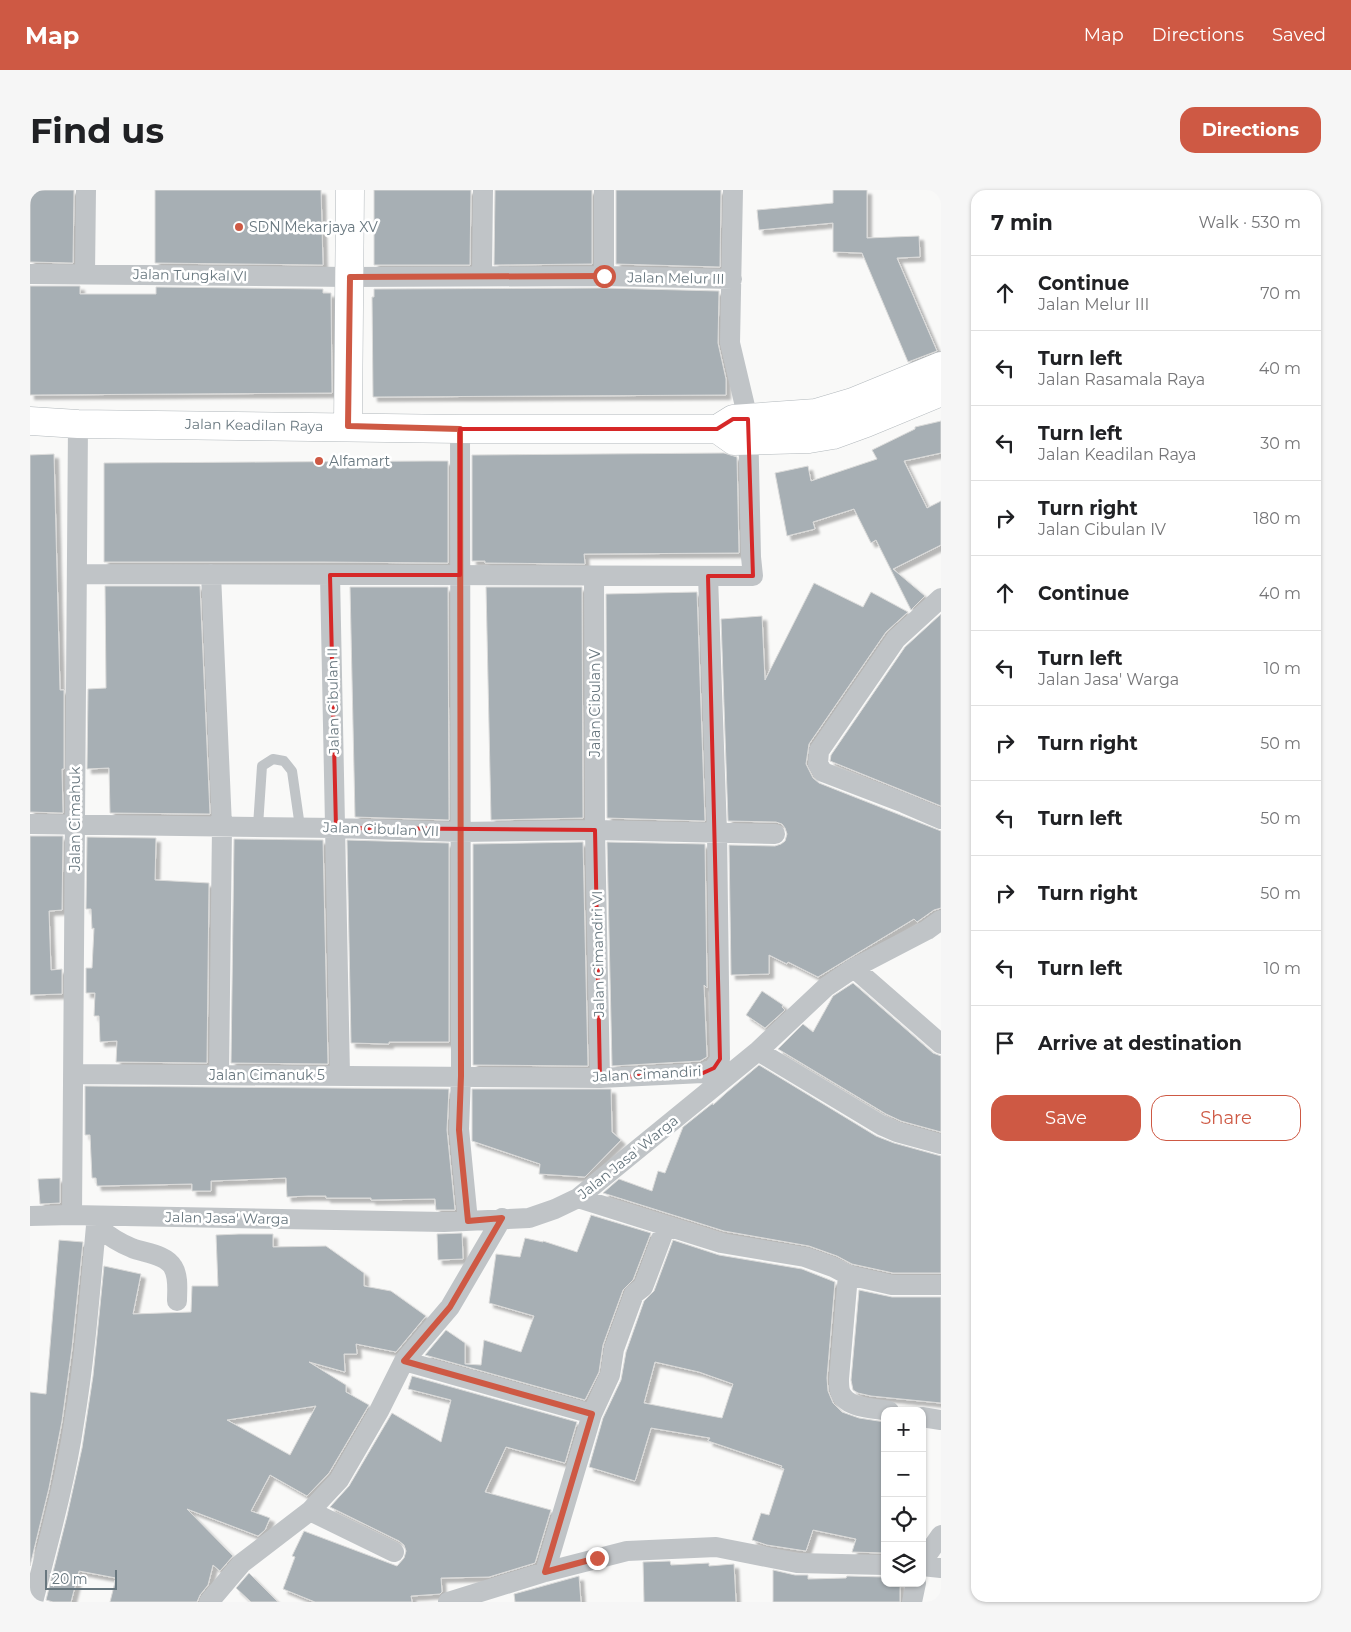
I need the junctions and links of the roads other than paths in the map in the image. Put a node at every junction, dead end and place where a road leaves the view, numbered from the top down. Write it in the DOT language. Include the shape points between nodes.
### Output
graph roads {
  1 [pos="86,190"];
  2 [pos="350,190"];
  3 [pos="483,190"];
  4 [pos="604,190"];
  5 [pos="733,190"];
  6 [pos="30,274"];
  7 [pos="85,274"];
  8 [pos="482,276"];
  9 [pos="604,276"];
  10 [pos="350,277"];
  11 [pos="732,279"];
  12 [pos="941,366"];
  13 [pos="941,392"];
  14 [pos="30,421"];
  15 [pos="78,424"];
  16 [pos="348,426"];
  17 [pos="460,429"];
  18 [pos="748,430"];
  19 [pos="77,574"];
  20 [pos="211,574"];
  21 [pos="330,575"];
  22 [pos="460,575"];
  23 [pos="594,576"];
  24 [pos="708,576"];
  25 [pos="941,598"];
  26 [pos="941,819"];
  27 [pos="30,824"];
  28 [pos="75,825"];
  29 [pos="222,826"];
  30 [pos="258,826"];
  31 [pos="300,827"];
  32 [pos="336,828"];
  33 [pos="595,830"];
  34 [pos="461,832"];
  35 [pos="717,832"];
  36 [pos="775,834"];
  37 [pos="941,920"];
  38 [pos="854,968"];
  39 [pos="941,1044"];
  40 [pos="758,1051"];
  41 [pos="73,1074"];
  42 [pos="219,1075"];
  43 [pos="340,1076"];
  44 [pos="461,1076"];
  45 [pos="600,1078"];
  46 [pos="941,1144"];
  47 [pos="578,1198"];
  48 [pos="72,1215"];
  49 [pos="30,1216"];
  50 [pos="502,1218"];
  51 [pos="95,1221"];
  52 [pos="468,1221"];
  53 [pos="666,1226"];
  54 [pos="848,1274"];
  55 [pos="941,1285"];
  56 [pos="177,1301"];
  57 [pos="404,1361"];
  58 [pos="881,1410"];
  59 [pos="592,1414"];
  60 [pos="926,1418"];
  61 [pos="941,1420"];
  62 [pos="310,1511"];
  63 [pos="941,1535"];
  64 [pos="394,1552"];
  65 [pos="926,1558"];
  66 [pos="881,1565"];
  67 [pos="926,1565"];
  68 [pos="941,1568"];
  69 [pos="545,1572"];
  70 [pos="915,1587"];
  71 [pos="505,1593"];
  72 [pos="33,1602"];
  73 [pos="209,1602"];
  74 [pos="448,1602"];
  75 [pos="912,1602"];
  1 -- 7 [label="street"];
  2 -- 10 [label="street"];
  3 -- 8 [label="street"];
  4 -- 9 [label="street"];
  5 -- 11 [label="street"];
  6 -- 7 [label="street, Jalan Tungkal VI"];
  7 -- 10 [label="street, Jalan Tungkal VI"];
  8 -- 9 [label="street, Jalan Melur III"];
  8 -- 10 [label="street, Jalan Melur III"];
  9 -- 11 [label="street, Jalan Melur III"];
  10 -- 16 [label="street"];
  11 -- 18 [label="street" via="730,342"];
  12 -- 18 [label="street" via="853,402"];
  13 -- 18 [label="street" via="832,435 809,439"];
  14 -- 15 [label="street, Jalan Keadilan Raya"];
  15 -- 16 [label="street, Jalan Keadilan Raya"];
  15 -- 19 [label="street, Jalan Cimahuk"];
  16 -- 17 [label="street, Jalan Keadilan Raya"];
  17 -- 18 [label="street, Jalan Keadilan Raya" via="717,429 733,419"];
  17 -- 22 [label="street"];
  18 -- 24 [label="street" via="753,576"];
  19 -- 20 [label="street"];
  19 -- 28 [label="street, Jalan Cimahuk"];
  20 -- 21 [label="street"];
  20 -- 29 [label="street"];
  21 -- 22 [label="street"];
  21 -- 32 [label="street, Jalan Cibulan II"];
  22 -- 23 [label="street"];
  22 -- 34 [label="street"];
  23 -- 24 [label="street"];
  23 -- 33 [label="street, Jalan Cibulan V"];
  24 -- 35 [label="street" via="716,676"];
  25 -- 26 [label="street" via="896,639 819,750 818,764 823,772"];
  27 -- 28 [label="street"];
  28 -- 29 [label="street, Jalan Cibulan VII"];
  28 -- 41 [label="street, Jalan Cimahuk"];
  29 -- 30 [label="street, Jalan Cibulan VII"];
  29 -- 42 [label="street"];
  30 -- 31 [label="street, Jalan Cibulan VII"];
  30 -- 31 [label="lane" via="262,766 273,759 284,761 292,771"];
  31 -- 32 [label="street, Jalan Cibulan VII"];
  32 -- 34 [label="street, Jalan Cibulan VII"];
  32 -- 43 [label="street, Jalan Cibulan II"];
  33 -- 34 [label="street, Jalan Cibulan VII"];
  33 -- 35 [label="street, Jalan Cibulan VII"];
  33 -- 45 [label="street, Jalan Cimandiri VI"];
  34 -- 44 [label="street"];
  35 -- 36 [label="street, Jalan Cibulan VII"];
  35 -- 45 [label="street, Jalan Cimandiri" via="720,1059 714,1068 703,1073"];
  37 -- 38 [label="street, Jalan Jasa' Warga"];
  38 -- 39 [label="street"];
  38 -- 40 [label="street, Jalan Jasa' Warga" via="826,987"];
  40 -- 46 [label="street" via="881,1124 897,1132"];
  40 -- 47 [label="street, Jalan Jasa' Warga"];
  41 -- 42 [label="street, Jalan Cimanuk 5"];
  41 -- 48 [label="street, Jalan Cimahuk"];
  42 -- 43 [label="street, Jalan Cimanuk 5"];
  43 -- 44 [label="street, Jalan Cimanuk 5"];
  44 -- 45 [label="street, Jalan Cimandiri"];
  44 -- 52 [label="street" via="459,1130"];
  47 -- 50 [label="street, Jalan Jasa' Warga" via="529,1218"];
  47 -- 53 [label="street"];
  48 -- 49 [label="street, Jalan Jasa' Warga"];
  48 -- 51 [label="street, Jalan Jasa' Warga"];
  50 -- 52 [label="street, Jalan Jasa' Warga"];
  50 -- 57 [label="street" via="450,1307"];
  51 -- 52 [label="street, Jalan Jasa' Warga"];
  51 -- 56 [label="street" via="131,1248 167,1260 177,1278"];
  51 -- 72 [label="street" via="89,1314 74,1424"];
  53 -- 54 [label="street" via="721,1243 805,1257"];
  53 -- 59 [label="street" via="645,1282 634,1294 614,1349 610,1375"];
  54 -- 55 [label="street" via="892,1285"];
  54 -- 58 [label="street" via="840,1391 851,1404"];
  57 -- 59 [label="street"];
  57 -- 62 [label="street" via="339,1480"];
  59 -- 69 [label="street"];
  60 -- 61 [label="street"];
  62 -- 64 [label="street"];
  62 -- 73 [label="street" via="242,1563"];
  63 -- 65 [label="street"];
  66 -- 69 [label="street" via="797,1563 716,1547 627,1551"];
  67 -- 68 [label="street"];
  69 -- 71 [label="street"];
  70 -- 75 [label="street"];
  71 -- 74 [label="street"];
}
